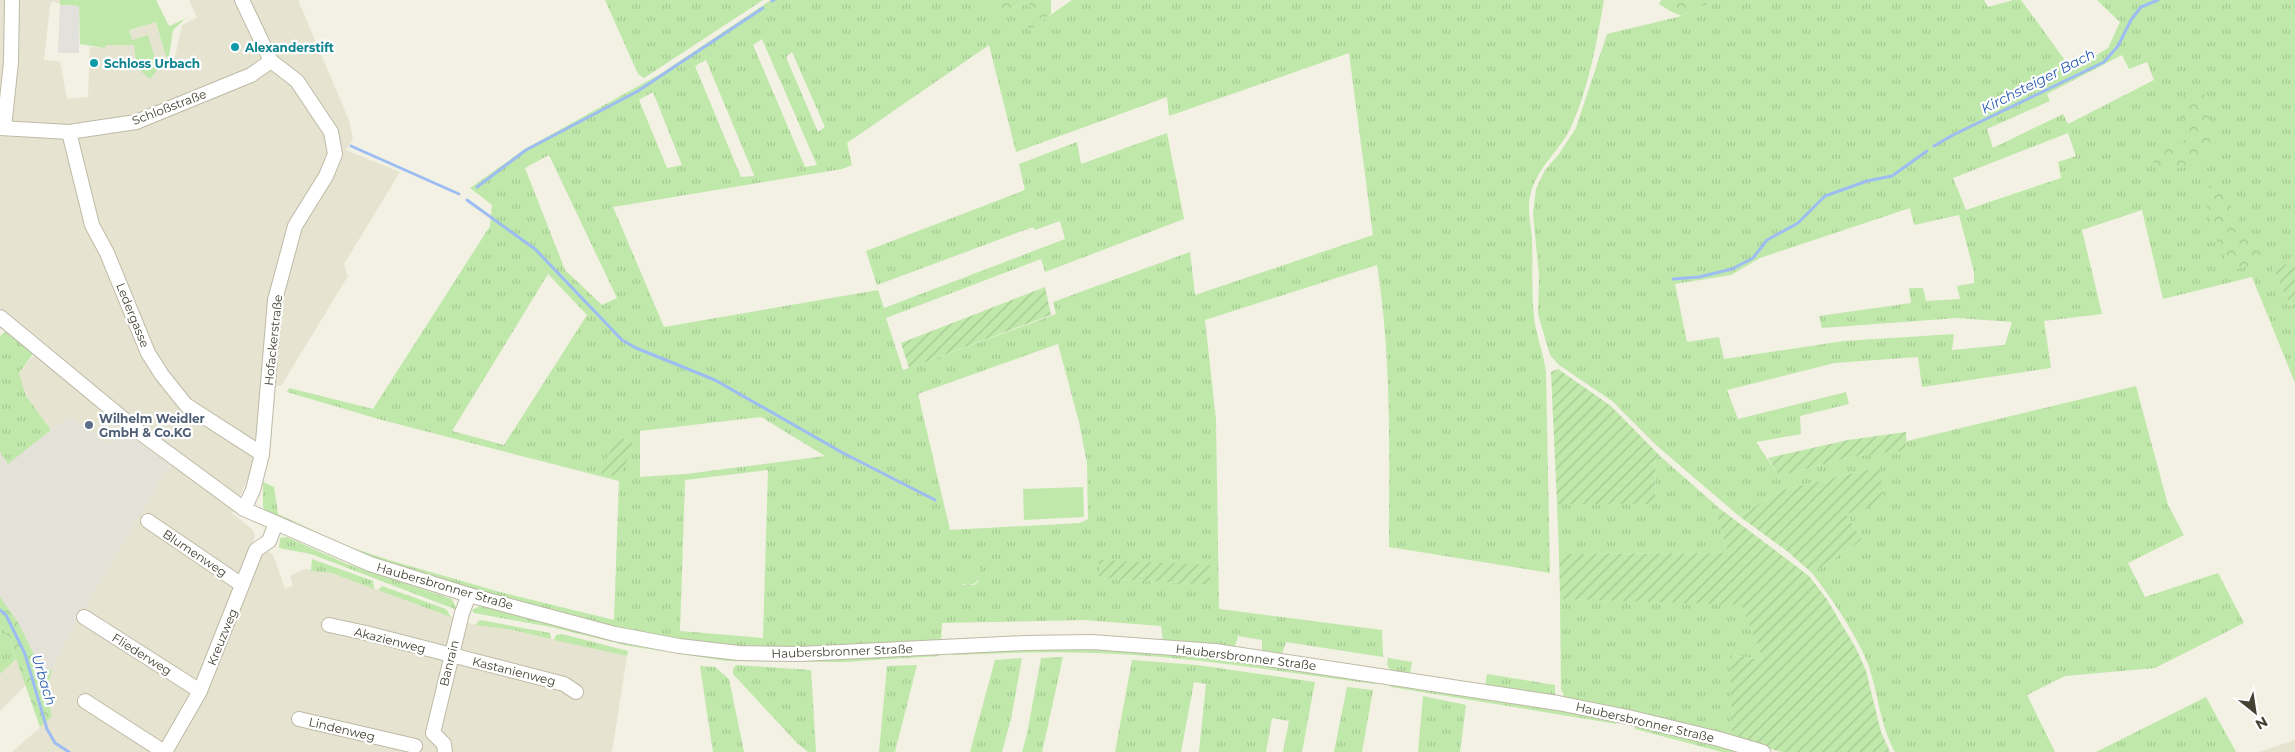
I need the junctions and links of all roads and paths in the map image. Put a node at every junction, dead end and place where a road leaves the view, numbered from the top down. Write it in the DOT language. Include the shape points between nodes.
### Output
graph roads {
  1 [pos="242,0"];
  2 [pos="8,7"];
  3 [pos="271,61"];
  4 [pos="2,128"];
  5 [pos="69,132"];
  6 [pos="0,317"];
  7 [pos="262,454"];
  8 [pos="244,509"];
  9 [pos="148,522"];
  10 [pos="276,524"];
  11 [pos="242,585"];
  12 [pos="469,595"];
  13 [pos="84,617"];
  14 [pos="329,625"];
  15 [pos="450,655"];
  16 [pos="200,691"];
  17 [pos="576,692"];
  18 [pos="85,701"];
  19 [pos="298,719"];
  20 [pos="433,733"];
  21 [pos="416,749"];
  22 [pos="165,752"];
  23 [pos="445,752"];
  24 [pos="1763,752"];
  1 -- 3 [label="street, Hofackerstraße"];
  2 -- 4 [label="street" via="11,62"];
  3 -- 5 [label="street, Schloßstraße" via="251,75 136,122"];
  3 -- 7 [label="street, Hofackerstraße" via="297,81 330,132 335,154 326,176 295,226 275,300"];
  4 -- 5 [label="street, Schloßstraße"];
  5 -- 7 [label="street, Ledergasse" via="92,225 107,253 148,354 186,405"];
  6 -- 8 [label="street, Haubersbronner Straße" via="138,431"];
  7 -- 8 [label="street, Hofackerstraße" via="253,490"];
  8 -- 10 [label="street, Haubersbronner Straße"];
  9 -- 11 [label="street, Blumenweg"];
  10 -- 11 [label="street, Kreuzweg" via="269,542 256,550"];
  10 -- 12 [label="street, Haubersbronner Straße" via="370,564"];
  11 -- 16 [label="street, Kreuzweg"];
  12 -- 15 [label="street, Banrain"];
  12 -- 24 [label="street, Haubersbronner Straße" via="616,634 739,653 800,654 1025,642 1092,642 1215,651 1558,704 1637,719"];
  13 -- 16 [label="street, Fliederweg"];
  14 -- 15 [label="street, Akazienweg"];
  15 -- 17 [label="street, Kastanienweg" via="564,684"];
  15 -- 20 [label="street, Banrain"];
  16 -- 22 [label="street, Kreuzweg"];
  18 -- 22 [label="street"];
  19 -- 21 [label="street, Lindenweg"];
  20 -- 21 [label="street" via="419,740"];
  20 -- 23 [label="street" via="444,744"];
}
